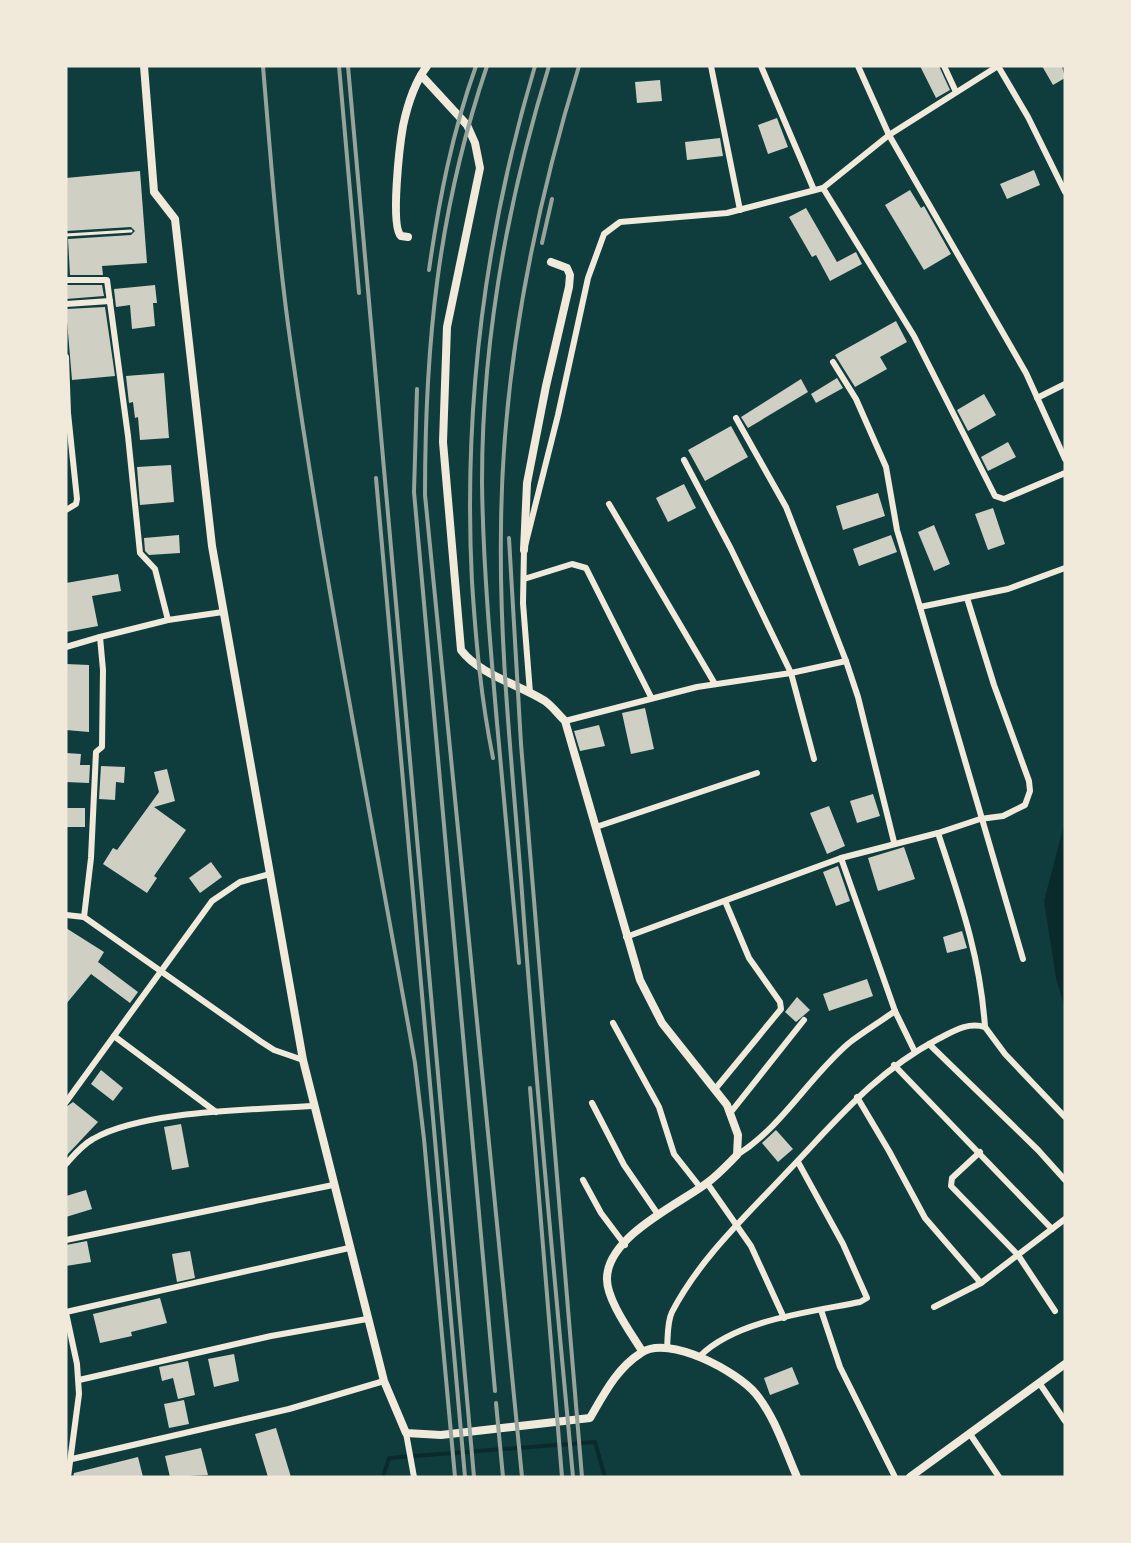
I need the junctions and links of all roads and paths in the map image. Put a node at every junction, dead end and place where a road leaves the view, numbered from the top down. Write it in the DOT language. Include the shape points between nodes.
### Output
graph roads {
  1 [pos="144,66"];
  2 [pos="427,66"];
  3 [pos="711,66"];
  4 [pos="761,66"];
  5 [pos="858,66"];
  6 [pos="944,66"];
  7 [pos="998,66"];
  8 [pos="421,75"];
  9 [pos="956,92"];
  10 [pos="889,135"];
  11 [pos="823,188"];
  12 [pos="813,190"];
  13 [pos="1065,192"];
  14 [pos="740,210"];
  15 [pos="131,231"];
  16 [pos="66,235"];
  17 [pos="408,237"];
  18 [pos="551,262"];
  19 [pos="66,280"];
  20 [pos="110,302"];
  21 [pos="66,304"];
  22 [pos="66,357"];
  23 [pos="833,362"];
  24 [pos="1065,384"];
  25 [pos="1037,398"];
  26 [pos="736,418"];
  27 [pos="1065,459"];
  28 [pos="684,460"];
  29 [pos="1065,473"];
  30 [pos="609,504"];
  31 [pos="66,510"];
  32 [pos="524,550"];
  33 [pos="1065,568"];
  34 [pos="524,579"];
  35 [pos="968,598"];
  36 [pos="920,607"];
  37 [pos="223,612"];
  38 [pos="168,620"];
  39 [pos="100,637"];
  40 [pos="66,647"];
  41 [pos="846,661"];
  42 [pos="791,673"];
  43 [pos="715,684"];
  44 [pos="530,693"];
  45 [pos="651,697"];
  46 [pos="565,721"];
  47 [pos="814,759"];
  48 [pos="757,773"];
  49 [pos="980,819"];
  50 [pos="596,827"];
  51 [pos="938,833"];
  52 [pos="894,842"];
  53 [pos="842,858"];
  54 [pos="270,874"];
  55 [pos="725,901"];
  56 [pos="66,915"];
  57 [pos="84,917"];
  58 [pos="626,937"];
  59 [pos="1023,959"];
  60 [pos="161,971"];
  61 [pos="895,1011"];
  62 [pos="804,1020"];
  63 [pos="613,1023"];
  64 [pos="985,1027"];
  65 [pos="114,1036"];
  66 [pos="929,1044"];
  67 [pos="915,1052"];
  68 [pos="303,1060"];
  69 [pos="894,1065"];
  70 [pos="716,1088"];
  71 [pos="857,1097"];
  72 [pos="66,1102"];
  73 [pos="592,1103"];
  74 [pos="313,1106"];
  75 [pos="217,1112"];
  76 [pos="731,1112"];
  77 [pos="1065,1117"];
  78 [pos="980,1152"];
  79 [pos="737,1155"];
  80 [pos="798,1162"];
  81 [pos="66,1164"];
  82 [pos="583,1180"];
  83 [pos="1065,1180"];
  84 [pos="333,1185"];
  85 [pos="703,1186"];
  86 [pos="657,1213"];
  87 [pos="1065,1219"];
  88 [pos="738,1225"];
  89 [pos="1052,1229"];
  90 [pos="66,1240"];
  91 [pos="625,1245"];
  92 [pos="349,1248"];
  93 [pos="1018,1255"];
  94 [pos="981,1283"];
  95 [pos="934,1307"];
  96 [pos="821,1310"];
  97 [pos="1055,1311"];
  98 [pos="66,1312"];
  99 [pos="784,1318"];
  100 [pos="367,1319"];
  101 [pos="667,1348"];
  102 [pos="642,1351"];
  103 [pos="700,1356"];
  104 [pos="1065,1364"];
  105 [pos="79,1380"];
  106 [pos="384,1381"];
  107 [pos="1040,1384"];
  108 [pos="1065,1421"];
  109 [pos="406,1433"];
  110 [pos="970,1434"];
  111 [pos="72,1459"];
  112 [pos="414,1475"];
  113 [pos="68,1477"];
  114 [pos="797,1477"];
  115 [pos="895,1477"];
  116 [pos="910,1477"];
  117 [pos="999,1477"];
  1 -- 37 [label="main road" via="154,192 175,219 210,535"];
  2 -- 8 [label="street"];
  3 -- 14 [label="street"];
  4 -- 12 [label="street"];
  5 -- 10 [label="street"];
  6 -- 9 [label="street"];
  7 -- 9 [label="street"];
  7 -- 13 [label="street"];
  8 -- 17 [label="street" via="403,127 396,194 397,233"];
  8 -- 44 [label="street" via="467,125 480,168 447,327 443,442 458,638 468,658"];
  9 -- 10 [label="street"];
  10 -- 11 [label="street"];
  10 -- 25 [label="street"];
  11 -- 12 [label="street"];
  11 -- 29 [label="street" via="914,336 995,496 1004,499"];
  12 -- 14 [label="street"];
  14 -- 32 [label="street" via="632,220 614,225 604,234 588,278"];
  15 -- 16 [label="lane"];
  18 -- 32 [label="street" via="567,268 569,287 527,483"];
  19 -- 20 [label="street" via="107,280"];
  20 -- 21 [label="street"];
  20 -- 38 [label="street" via="140,553 155,569"];
  22 -- 31 [label="street" via="77,498 76,504"];
  23 -- 36 [label="street" via="856,399 886,467 897,530"];
  24 -- 25 [label="street"];
  25 -- 27 [label="street"];
  26 -- 41 [label="street" via="786,507"];
  28 -- 42 [label="street"];
  30 -- 43 [label="street"];
  32 -- 34 [label="street"];
  33 -- 35 [label="street" via="1008,589"];
  34 -- 44 [label="street"];
  34 -- 45 [label="street" via="572,564 586,568"];
  35 -- 36 [label="street"];
  35 -- 49 [label="street" via="1030,791 1029,800 1014,813"];
  36 -- 49 [label="street"];
  37 -- 38 [label="street"];
  37 -- 54 [label="main road"];
  38 -- 39 [label="street"];
  39 -- 40 [label="street"];
  39 -- 57 [label="street" via="102,747 96,752"];
  41 -- 42 [label="street"];
  41 -- 52 [label="street"];
  42 -- 43 [label="street"];
  42 -- 47 [label="street"];
  43 -- 45 [label="street"];
  44 -- 46 [label="street" via="547,702"];
  45 -- 46 [label="street"];
  46 -- 50 [label="street"];
  48 -- 50 [label="street"];
  49 -- 51 [label="street"];
  49 -- 59 [label="street"];
  50 -- 58 [label="street"];
  51 -- 52 [label="street"];
  51 -- 64 [label="street" via="972,933 982,983"];
  52 -- 53 [label="street"];
  53 -- 55 [label="street"];
  53 -- 61 [label="street"];
  54 -- 60 [label="street" via="240,882 212,901"];
  54 -- 68 [label="main road"];
  55 -- 58 [label="street"];
  55 -- 70 [label="street" via="749,958 781,1009"];
  56 -- 57 [label="street"];
  57 -- 60 [label="street"];
  58 -- 70 [label="street" via="652,1006"];
  60 -- 65 [label="street"];
  60 -- 68 [label="street" via="274,1050"];
  61 -- 67 [label="street"];
  61 -- 79 [label="street" via="849,1043 778,1122"];
  62 -- 76 [label="street"];
  63 -- 85 [label="street" via="659,1107 674,1155"];
  64 -- 66 [label="street" via="974,1024 959,1028"];
  64 -- 77 [label="street"];
  65 -- 72 [label="street"];
  65 -- 75 [label="street"];
  66 -- 67 [label="street"];
  66 -- 83 [label="street"];
  67 -- 69 [label="street"];
  68 -- 74 [label="main road"];
  69 -- 71 [label="street"];
  69 -- 78 [label="street"];
  70 -- 76 [label="street"];
  71 -- 80 [label="street"];
  71 -- 94 [label="street" via="925,1218"];
  73 -- 86 [label="street" via="624,1165"];
  74 -- 75 [label="street"];
  74 -- 84 [label="main road"];
  75 -- 81 [label="street" via="142,1123 100,1135"];
  76 -- 79 [label="street" via="738,1135"];
  78 -- 89 [label="street"];
  78 -- 93 [label="street" via="952,1178 951,1186"];
  79 -- 85 [label="street"];
  80 -- 88 [label="street"];
  80 -- 96 [label="street" via="867,1295 860,1302"];
  82 -- 91 [label="street"];
  84 -- 90 [label="street"];
  84 -- 92 [label="main road"];
  85 -- 86 [label="street"];
  85 -- 88 [label="street"];
  86 -- 91 [label="street"];
  87 -- 89 [label="street"];
  88 -- 99 [label="street"];
  88 -- 101 [label="street" via="680,1298 670,1316"];
  89 -- 93 [label="street"];
  91 -- 102 [label="street" via="610,1264 607,1278 626,1326"];
  92 -- 98 [label="street"];
  92 -- 100 [label="main road"];
  93 -- 94 [label="street"];
  93 -- 97 [label="street"];
  94 -- 95 [label="street"];
  96 -- 99 [label="street"];
  96 -- 115 [label="street" via="840,1367"];
  98 -- 105 [label="street"];
  99 -- 103 [label="street" via="720,1340"];
  100 -- 105 [label="street" via="271,1335"];
  100 -- 106 [label="main road"];
  101 -- 102 [label="main road"];
  101 -- 103 [label="main road"];
  102 -- 109 [label="main road" via="608,1387 590,1418 441,1435"];
  103 -- 114 [label="main road" via="756,1393"];
  104 -- 107 [label="main road"];
  105 -- 111 [label="street"];
  106 -- 109 [label="main road"];
  106 -- 111 [label="street" via="289,1409"];
  107 -- 108 [label="street"];
  107 -- 110 [label="main road"];
  109 -- 112 [label="street"];
  110 -- 116 [label="main road"];
  110 -- 117 [label="street"];
  111 -- 113 [label="street"];
}
